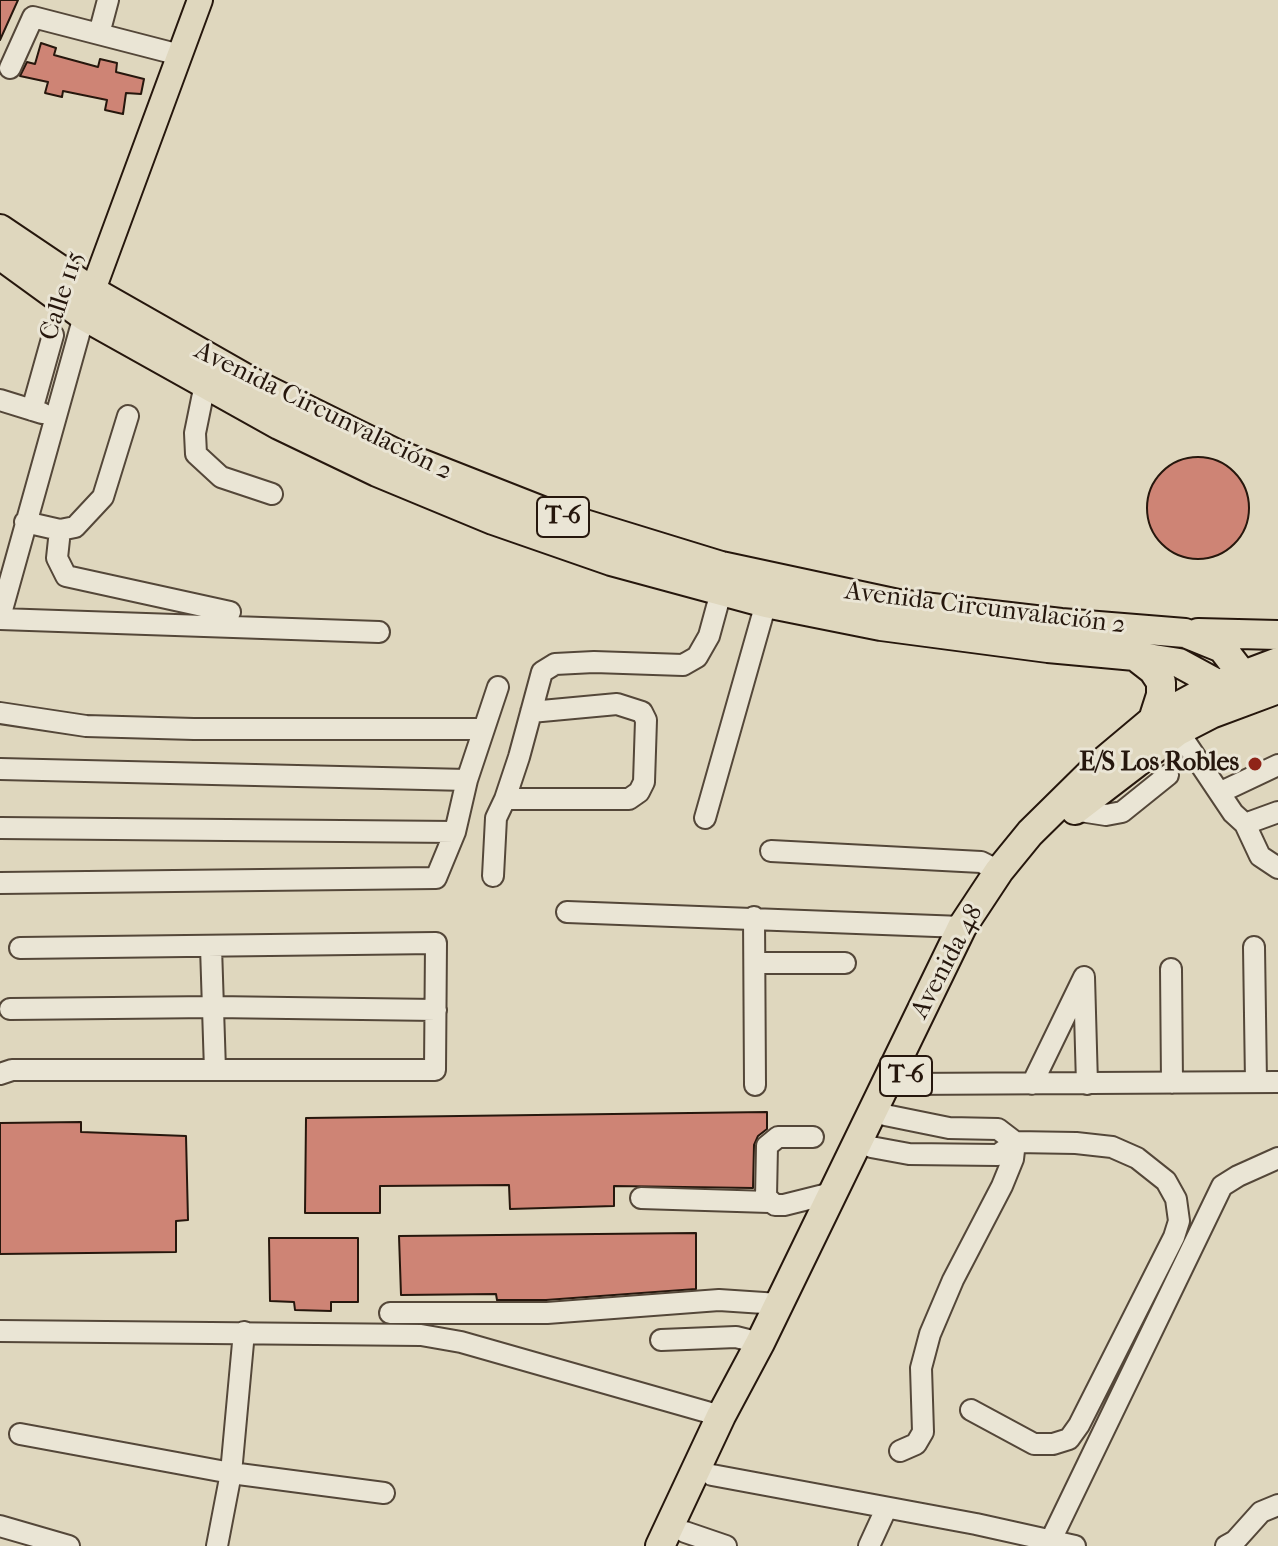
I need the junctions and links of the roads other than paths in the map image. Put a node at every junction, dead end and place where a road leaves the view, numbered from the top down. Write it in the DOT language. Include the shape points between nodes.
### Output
graph roads {
  1 [pos="108,0"];
  2 [pos="200,0"];
  3 [pos="99,34"];
  4 [pos="180,55"];
  5 [pos="10,68"];
  6 [pos="0,229"];
  7 [pos="0,255"];
  8 [pos="88,304"];
  9 [pos="53,335"];
  10 [pos="205,384"];
  11 [pos="0,400"];
  12 [pos="32,410"];
  13 [pos="128,416"];
  14 [pos="54,417"];
  15 [pos="272,494"];
  16 [pos="25,522"];
  17 [pos="60,530"];
  18 [pos="8,558"];
  19 [pos="721,592"];
  20 [pos="766,603"];
  21 [pos="1,610"];
  22 [pos="230,612"];
  23 [pos="379,632"];
  24 [pos="1185,633"];
  25 [pos="1278,635"];
  26 [pos="1135,656"];
  27 [pos="1278,662"];
  28 [pos="1235,686"];
  29 [pos="498,687"];
  30 [pos="1278,689"];
  31 [pos="531,712"];
  32 [pos="0,713"];
  33 [pos="1166,725"];
  34 [pos="484,729"];
  35 [pos="1278,765"];
  36 [pos="0,769"];
  37 [pos="1168,775"];
  38 [pos="467,780"];
  39 [pos="1221,792"];
  40 [pos="505,799"];
  41 [pos="1074,810"];
  42 [pos="1278,812"];
  43 [pos="705,818"];
  44 [pos="1245,824"];
  45 [pos="0,828"];
  46 [pos="455,832"];
  47 [pos="771,851"];
  48 [pos="1278,868"];
  49 [pos="999,871"];
  50 [pos="493,876"];
  51 [pos="0,883"];
  52 [pos="567,912"];
  53 [pos="754,917"];
  54 [pos="962,927"];
  55 [pos="211,947"];
  56 [pos="1254,947"];
  57 [pos="20,948"];
  58 [pos="756,963"];
  59 [pos="845,963"];
  60 [pos="1171,969"];
  61 [pos="214,1007"];
  62 [pos="10,1009"];
  63 [pos="436,1010"];
  64 [pos="215,1070"];
  65 [pos="0,1074"];
  66 [pos="1256,1082"];
  67 [pos="1278,1082"];
  68 [pos="1172,1083"];
  69 [pos="902,1084"];
  70 [pos="1032,1084"];
  71 [pos="1087,1084"];
  72 [pos="755,1085"];
  73 [pos="885,1115"];
  74 [pos="813,1137"];
  75 [pos="1015,1142"];
  76 [pos="871,1147"];
  77 [pos="1278,1158"];
  78 [pos="832,1193"];
  79 [pos="641,1198"];
  80 [pos="769,1202"];
  81 [pos="779,1304"];
  82 [pos="390,1313"];
  83 [pos="0,1331"];
  84 [pos="244,1332"];
  85 [pos="661,1340"];
  86 [pos="760,1343"];
  87 [pos="971,1410"];
  88 [pos="721,1416"];
  89 [pos="20,1434"];
  90 [pos="900,1451"];
  91 [pos="231,1473"];
  92 [pos="712,1475"];
  93 [pos="384,1493"];
  94 [pos="1278,1505"];
  95 [pos="886,1509"];
  96 [pos="0,1526"];
  97 [pos="682,1539"];
  98 [pos="1049,1543"];
  99 [pos="69,1546"];
  100 [pos="217,1546"];
  101 [pos="660,1546"];
  102 [pos="726,1546"];
  103 [pos="869,1546"];
  104 [pos="1075,1546"];
  105 [pos="1226,1546"];
  1 -- 3 [label="street"];
  2 -- 4 [label="main road, Calle 115"];
  3 -- 4 [label="street"];
  3 -- 5 [label="street" via="33,17"];
  4 -- 8 [label="main road, Calle 115"];
  6 -- 8 [label="highway, Avenida Circunvalación 2 / T-6"];
  7 -- 8 [label="highway, Avenida Circunvalación 2 / T-6"];
  8 -- 10 [label="highway, Avenida Circunvalación 2 / T-6"];
  8 -- 14 [label="street, Calle 115"];
  8 -- 24 [label="highway, Avenida Circunvalación 2 / T-6" via="383,447 542,511 721,566 898,604"];
  9 -- 12 [label="street"];
  10 -- 15 [label="street" via="196,454 221,477"];
  10 -- 19 [label="highway, Avenida Circunvalación 2 / T-6" via="377,472 493,520"];
  11 -- 12 [label="street"];
  12 -- 14 [label="street"];
  13 -- 17 [label="street" via="103,497 75,527"];
  14 -- 16 [label="street, Calle 115"];
  16 -- 17 [label="street"];
  16 -- 18 [label="street, Calle 115"];
  17 -- 22 [label="street" via="57,558 66,576"];
  18 -- 21 [label="street, Calle 115"];
  19 -- 20 [label="highway, Avenida Circunvalación 2 / T-6"];
  19 -- 31 [label="street" via="697,657 683,665 555,664 542,672"];
  20 -- 26 [label="highway, Avenida Circunvalación 2 / T-6" via="881,626"];
  20 -- 43 [label="street"];
  21 -- 23 [label="street"];
  24 -- 25 [label="highway"];
  24 -- 28 [label="highway, Avenida Circunvalación 2 / T-6" via="1222,648"];
  26 -- 28 [label="highway, Avenida Circunvalación 2 / T-6" via="1179,663"];
  26 -- 33 [label="highway" via="1161,682"];
  27 -- 28 [label="highway, Avenida 48 / T-6"];
  28 -- 30 [label="highway, T-6"];
  28 -- 33 [label="highway, Avenida 48 / T-6" via="1211,714"];
  29 -- 34 [label="street"];
  31 -- 40 [label="street"];
  31 -- 40 [label="street" via="617,704 642,712 644,782 629,799"];
  32 -- 34 [label="street" via="101,726"];
  33 -- 39 [label="street"];
  33 -- 41 [label="highway, Avenida 48 / T-6"];
  33 -- 49 [label="highway, Avenida 48 / T-6" via="1097,767"];
  34 -- 38 [label="street"];
  35 -- 39 [label="street"];
  36 -- 38 [label="street"];
  37 -- 41 [label="street" via="1122,812"];
  38 -- 46 [label="street"];
  39 -- 44 [label="street"];
  40 -- 50 [label="street" via="496,818"];
  41 -- 69 [label="highway, Avenida 48 / T-6" via="1005,890"];
  42 -- 44 [label="street"];
  44 -- 48 [label="street" via="1260,856"];
  45 -- 46 [label="street"];
  46 -- 51 [label="street" via="436,878"];
  47 -- 49 [label="street" via="981,862"];
  49 -- 54 [label="highway, Avenida 48 / T-6"];
  52 -- 53 [label="street"];
  53 -- 54 [label="street"];
  53 -- 58 [label="street"];
  54 -- 78 [label="highway, Avenida 48 / T-6"];
  55 -- 57 [label="street"];
  55 -- 61 [label="street"];
  55 -- 63 [label="street" via="436,943"];
  56 -- 66 [label="street"];
  58 -- 59 [label="street"];
  58 -- 72 [label="street"];
  60 -- 68 [label="street"];
  61 -- 62 [label="street"];
  61 -- 63 [label="street"];
  61 -- 64 [label="street"];
  63 -- 64 [label="street" via="435,1070"];
  64 -- 65 [label="street"];
  66 -- 67 [label="street"];
  66 -- 68 [label="street"];
  68 -- 71 [label="street"];
  69 -- 70 [label="street"];
  69 -- 73 [label="highway, Avenida 48 / T-6"];
  70 -- 71 [label="street"];
  70 -- 71 [label="street" via="1084,977"];
  73 -- 75 [label="street" via="949,1128 998,1129"];
  73 -- 76 [label="highway, Avenida 48 / T-6"];
  74 -- 80 [label="street" via="778,1137 767,1146"];
  75 -- 76 [label="street" via="998,1155 909,1154"];
  75 -- 87 [label="street" via="1112,1147 1137,1158 1166,1181 1179,1221 1069,1439 1034,1444"];
  75 -- 90 [label="street" via="1002,1186 930,1334 921,1368 923,1432 916,1444"];
  76 -- 92 [label="highway, Avenida 48 / T-6"];
  77 -- 98 [label="street" via="1222,1186"];
  78 -- 80 [label="street" via="784,1205"];
  78 -- 81 [label="highway, Avenida 48 / T-6"];
  79 -- 80 [label="street"];
  81 -- 82 [label="street" via="719,1300 547,1313"];
  81 -- 86 [label="highway, Avenida 48 / T-6"];
  83 -- 84 [label="street"];
  84 -- 88 [label="street" via="421,1335 461,1342"];
  84 -- 91 [label="street"];
  85 -- 86 [label="street" via="736,1337"];
  86 -- 88 [label="highway, Avenida 48 / T-6"];
  88 -- 101 [label="highway, Avenida 48 / T-6"];
  89 -- 91 [label="street"];
  91 -- 93 [label="street"];
  91 -- 100 [label="street"];
  92 -- 95 [label="street"];
  92 -- 97 [label="highway, Avenida 48 / T-6"];
  94 -- 105 [label="street" via="1261,1512"];
  95 -- 98 [label="street"];
  95 -- 103 [label="street"];
  96 -- 99 [label="street"];
  97 -- 102 [label="street"];
  98 -- 104 [label="street"];
}
